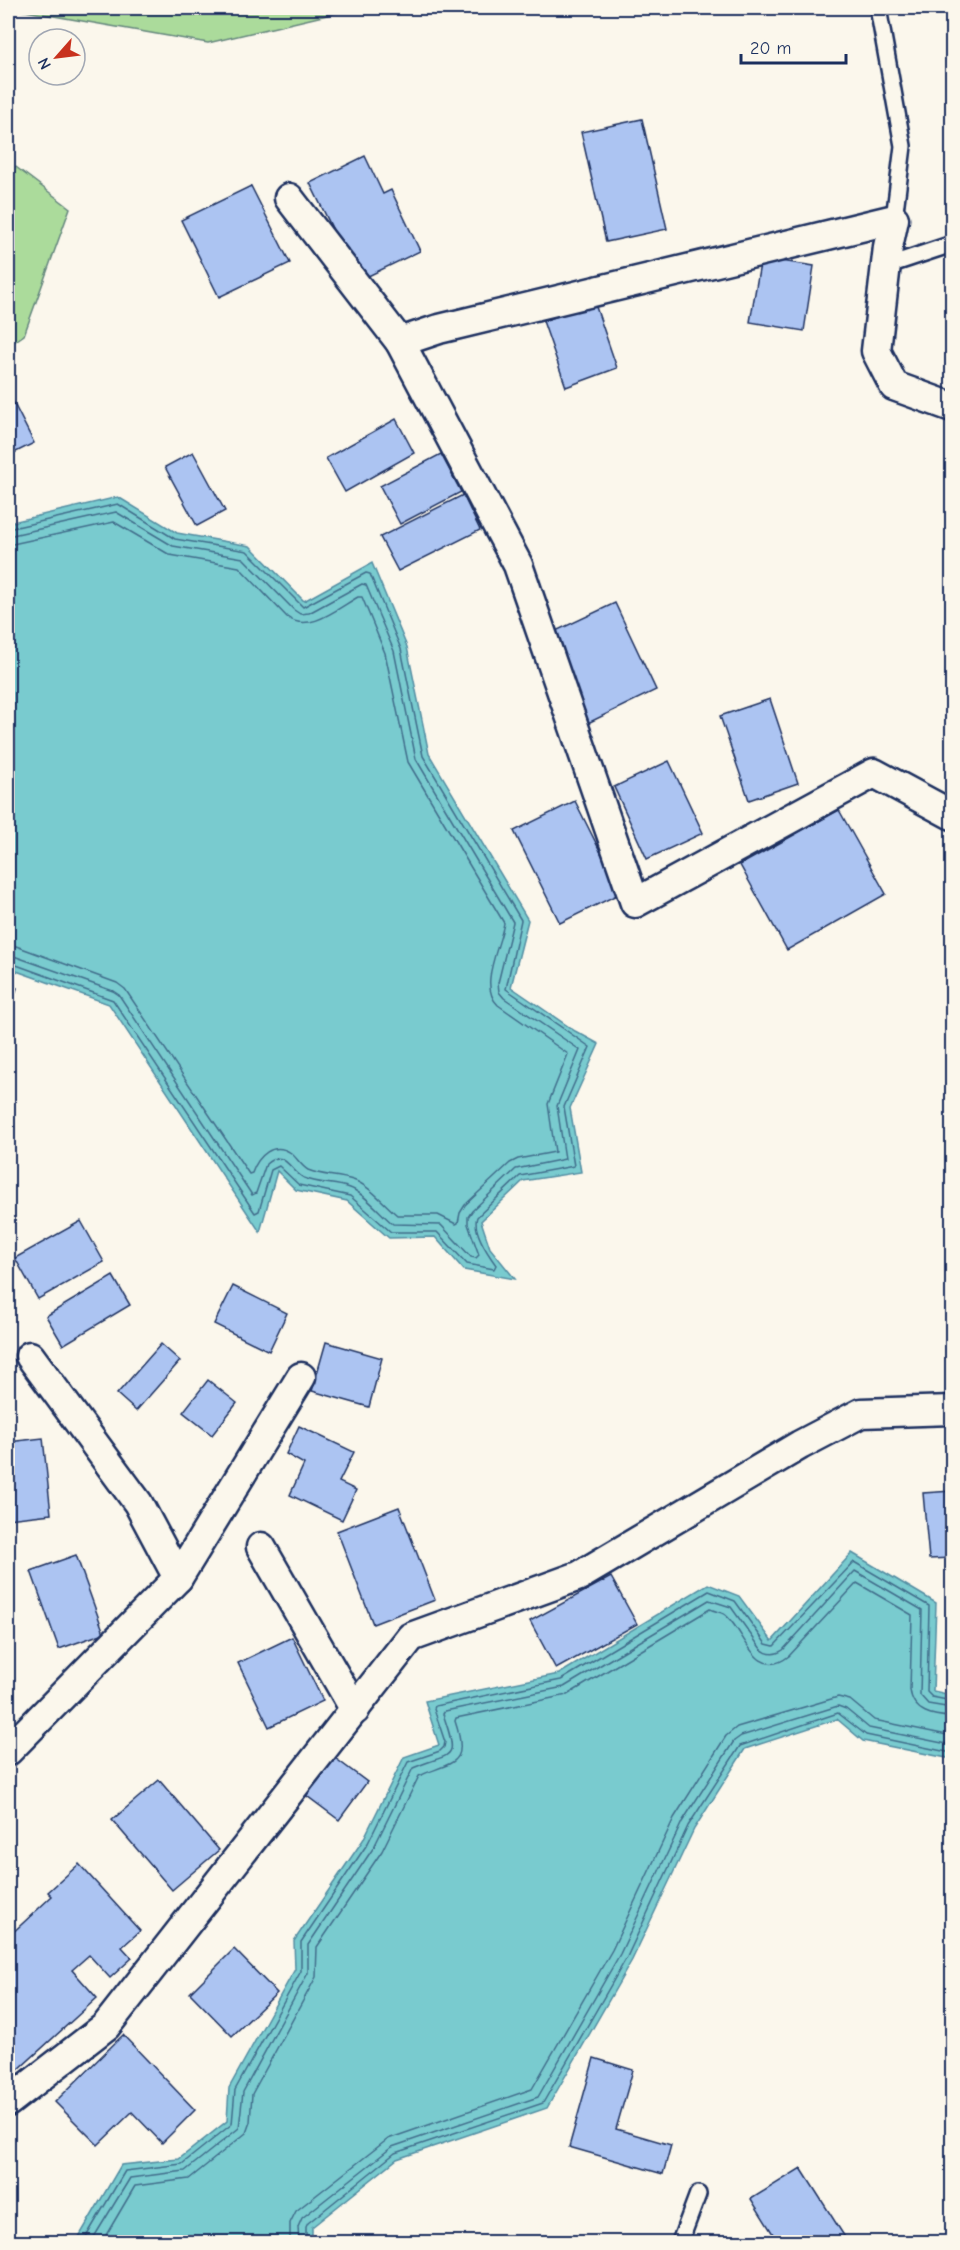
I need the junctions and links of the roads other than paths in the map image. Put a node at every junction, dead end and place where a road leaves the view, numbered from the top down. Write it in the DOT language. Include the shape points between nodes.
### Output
graph roads {
  1 [pos="878,8"];
  2 [pos="289,198"];
  3 [pos="894,219"];
  4 [pos="952,244"];
  5 [pos="886,266"];
  6 [pos="400,342"];
  7 [pos="952,407"];
  8 [pos="952,816"];
  9 [pos="30,1356"];
  10 [pos="301,1377"];
  11 [pos="952,1410"];
  12 [pos="261,1547"];
  13 [pos="178,1578"];
  14 [pos="354,1710"];
  15 [pos="8,1751"];
  16 [pos="8,2102"];
  17 [pos="698,2194"];
  18 [pos="680,2242"];
  1 -- 3 [label="lane" via="903,146"];
  2 -- 6 [label="street"];
  3 -- 5 [label="street"];
  3 -- 6 [label="street" via="439,329"];
  4 -- 5 [label="lane"];
  5 -- 7 [label="street" via="876,351 894,386"];
  6 -- 8 [label="street" via="518,565 635,903 874,773"];
  9 -- 13 [label="street" via="138,1503"];
  10 -- 13 [label="street"];
  11 -- 14 [label="street" via="861,1413 579,1576 411,1636"];
  12 -- 14 [label="street"];
  13 -- 15 [label="street"];
  14 -- 16 [label="street" via="106,2026"];
  17 -- 18 [label="lane"];
}
